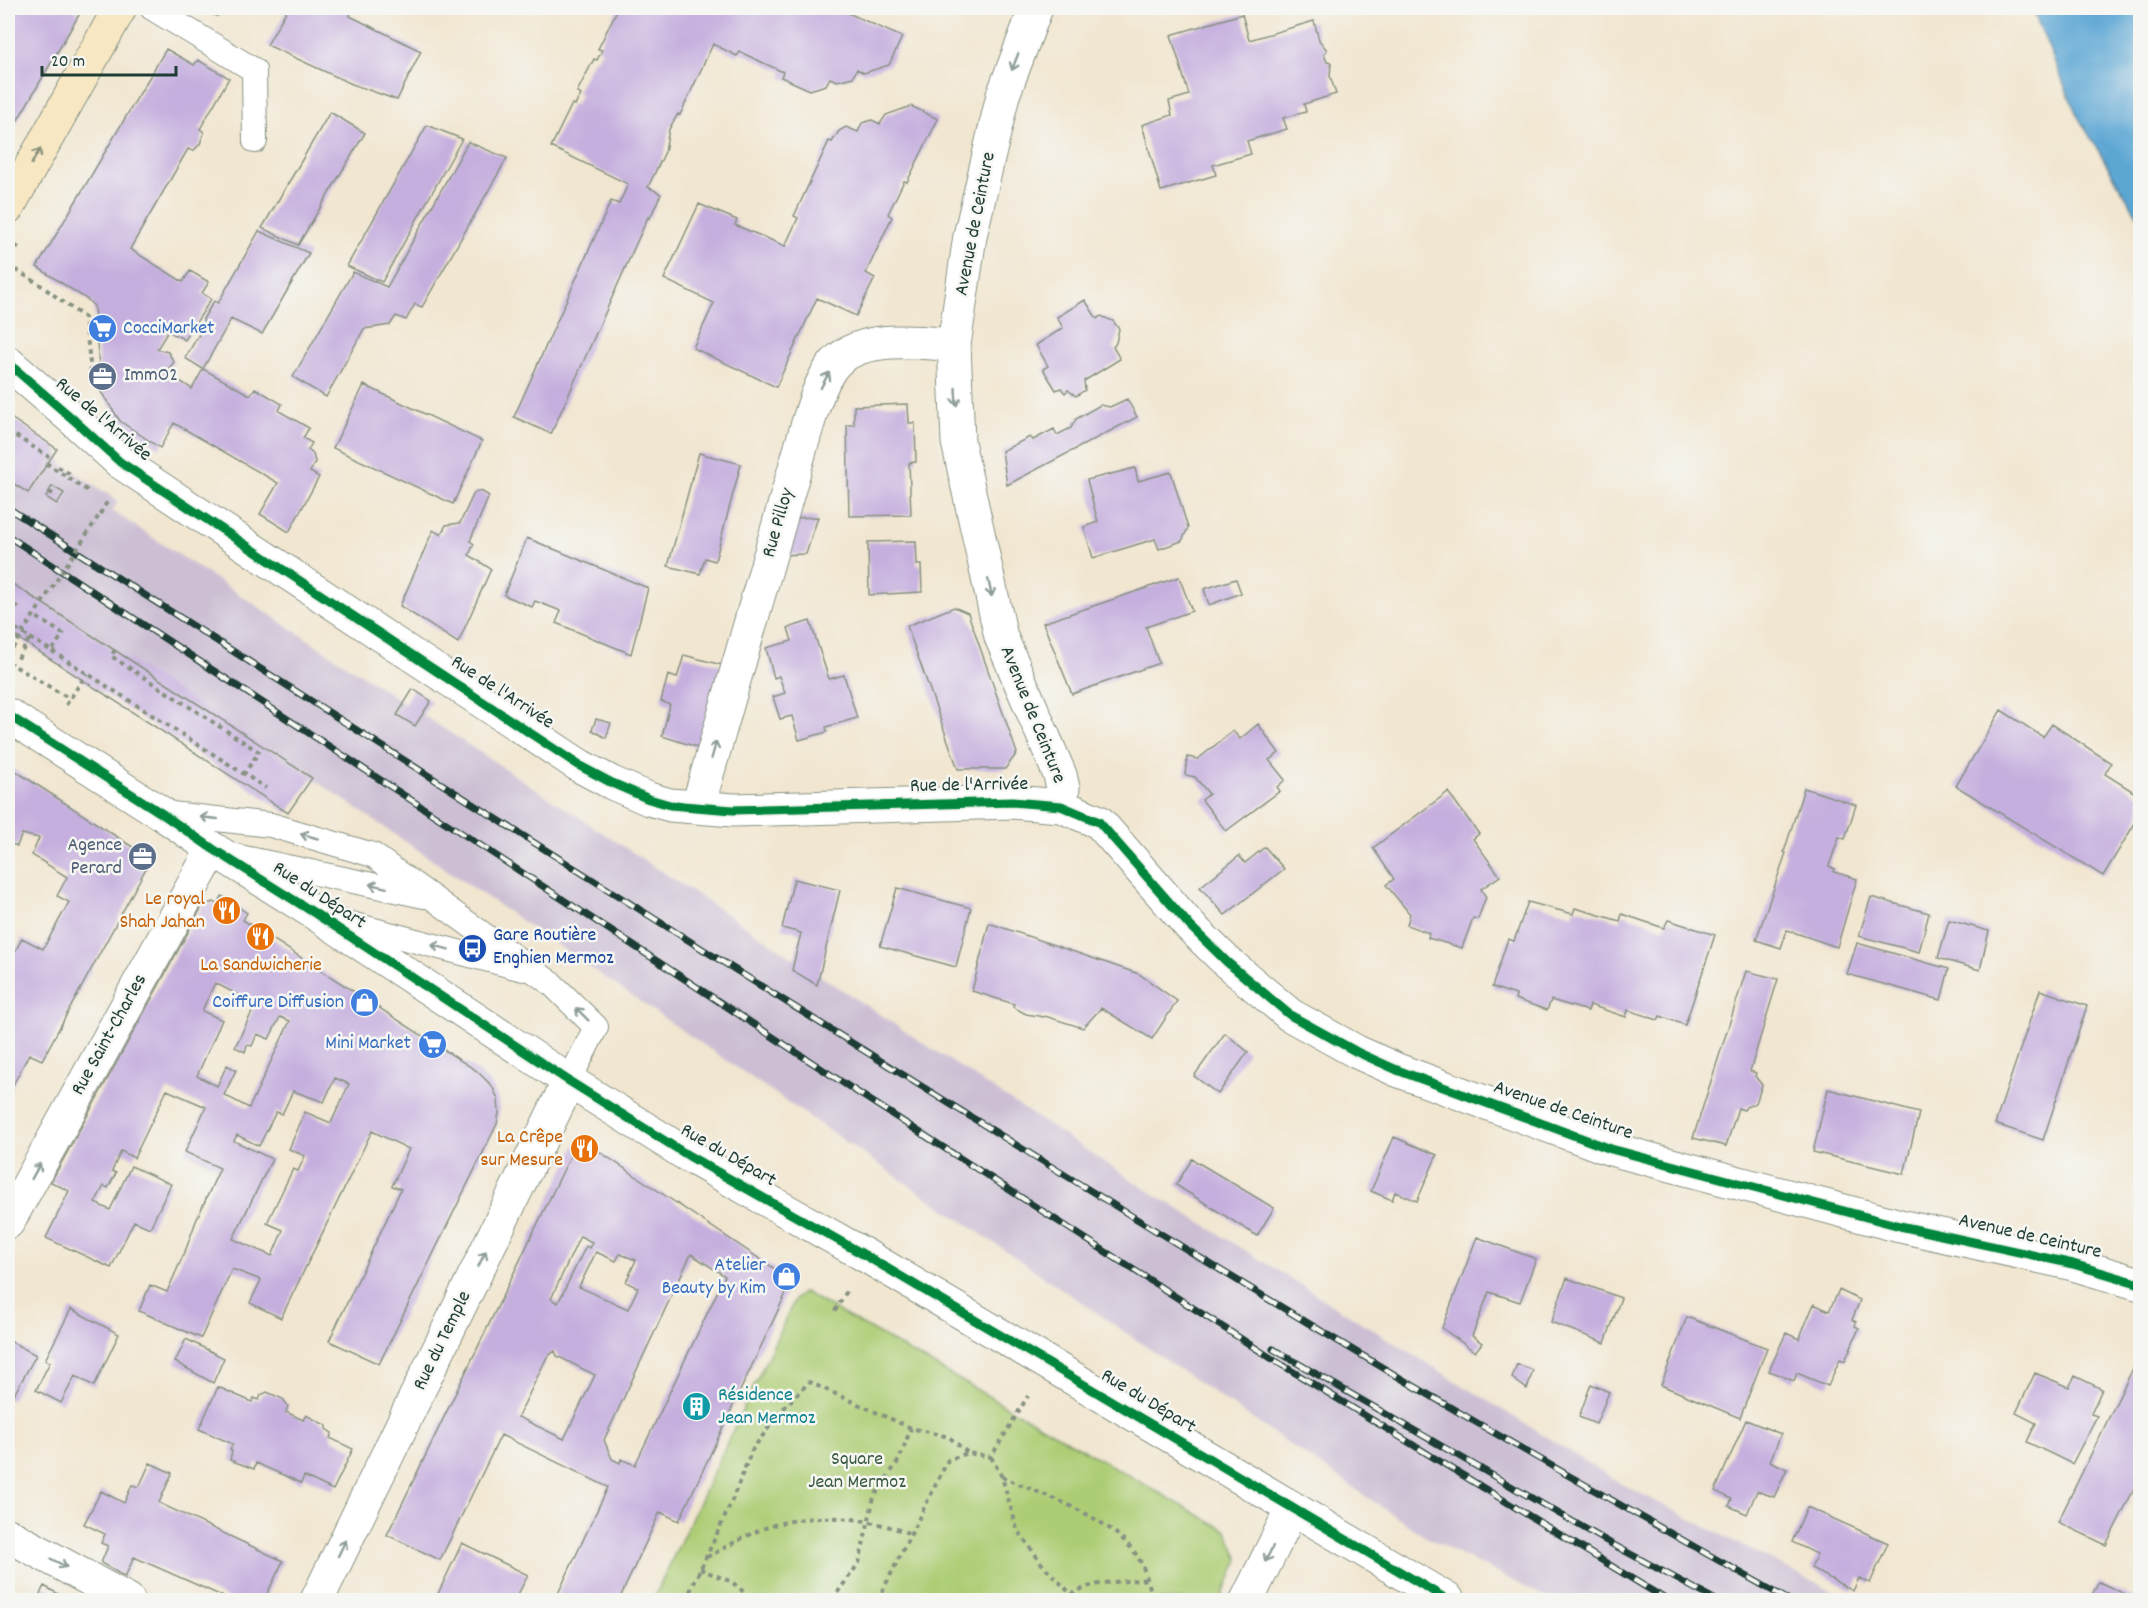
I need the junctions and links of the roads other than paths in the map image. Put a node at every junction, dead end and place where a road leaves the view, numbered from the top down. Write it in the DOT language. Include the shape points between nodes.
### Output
graph roads {
  1 [pos="120,8"];
  2 [pos="152,8"];
  3 [pos="1036,8"];
  4 [pos="255,141"];
  5 [pos="8,207"];
  6 [pos="954,345"];
  7 [pos="8,363"];
  8 [pos="8,715"];
  9 [pos="698,806"];
  10 [pos="1061,806"];
  11 [pos="161,813"];
  12 [pos="215,851"];
  13 [pos="435,898"];
  14 [pos="316,914"];
  15 [pos="537,973"];
  16 [pos="569,1081"];
  17 [pos="8,1222"];
  18 [pos="2140,1284"];
  19 [pos="1292,1509"];
  20 [pos="8,1535"];
  21 [pos="128,1600"];
  22 [pos="317,1600"];
  23 [pos="1247,1600"];
  24 [pos="1448,1600"];
  5 -- 1 [label="main road, one-way"];
  2 -- 4 [label="lane" via="254,70"];
  3 -- 6 [label="street, Avenue de Ceinture, one-way" via="1003,95 970,237"];
  9 -- 6 [label="street, Rue Pilloy, one-way" via="819,391 831,368 843,356 866,346 894,341"];
  6 -- 10 [label="street, Avenue de Ceinture, one-way" via="958,442 1001,637 1060,774"];
  7 -- 9 [label="street, Rue de l'Arrivée" via="120,462 580,766 649,799"];
  8 -- 11 [label="street, Rue du Départ"];
  9 -- 10 [label="street, Rue de l'Arrivée" via="733,810 1012,802"];
  10 -- 18 [label="street, Avenue de Ceinture" via="1099,822 1190,926 1290,1015 1356,1052 1611,1149 1900,1226 2073,1264"];
  11 -- 12 [label="street, Rue du Départ"];
  13 -- 11 [label="lane, one-way" via="366,852 271,825"];
  13 -- 12 [label="lane, one-way"];
  12 -- 14 [label="street, Rue du Départ"];
  17 -- 12 [label="street, Rue Saint-Charles, one-way"];
  13 -- 15 [label="lane"];
  15 -- 14 [label="lane, one-way"];
  14 -- 16 [label="street, Rue du Départ"];
  16 -- 15 [label="lane, one-way" via="596,1027"];
  16 -- 19 [label="street, Rue du Départ"];
  22 -- 16 [label="street, Rue du Temple, one-way"];
  19 -- 23 [label="street, one-way"];
  19 -- 24 [label="street, Rue du Départ"];
  20 -- 21 [label="street, one-way"];
}
